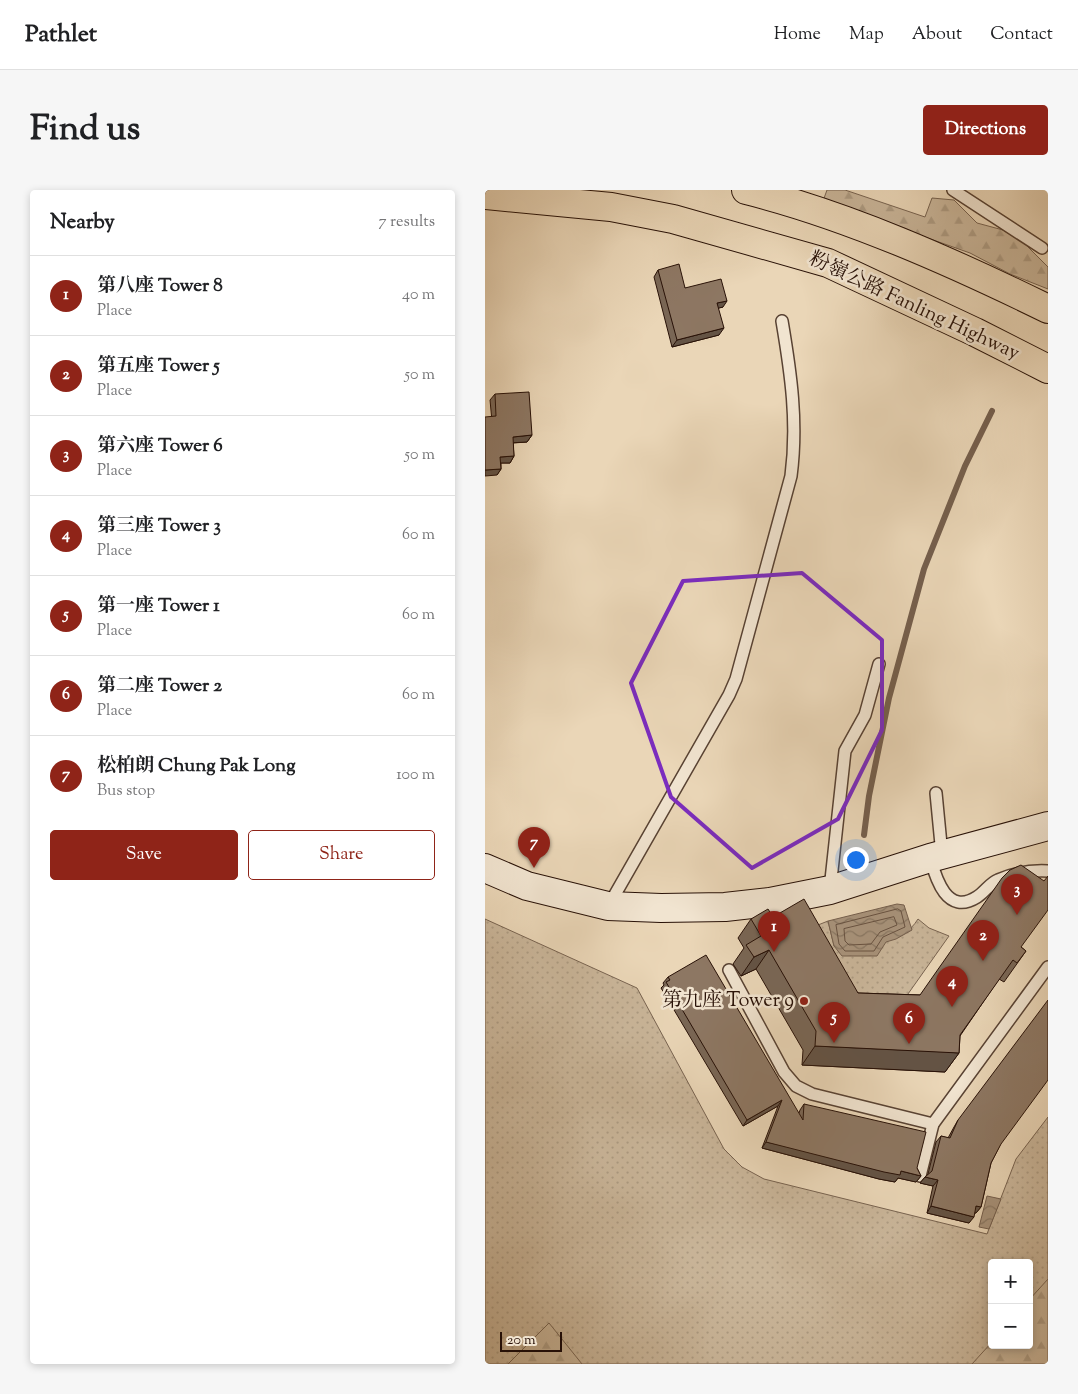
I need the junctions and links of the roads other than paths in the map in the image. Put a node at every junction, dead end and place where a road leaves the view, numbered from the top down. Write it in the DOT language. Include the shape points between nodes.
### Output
graph roads {
  1 [pos="745,190"];
  2 [pos="953,190"];
  3 [pos="485,195"];
  4 [pos="1042,248"];
  5 [pos="1048,309"];
  6 [pos="782,321"];
  7 [pos="1048,369"];
  8 [pos="879,664"];
  9 [pos="936,793"];
  10 [pos="1048,826"];
  11 [pos="936,857"];
  12 [pos="485,868"];
  13 [pos="1048,871"];
  14 [pos="830,890"];
  15 [pos="609,906"];
  16 [pos="1048,967"];
  17 [pos="729,970"];
  18 [pos="933,1124"];
  19 [pos="920,1176"];
  1 -- 5 [label="highway" via="847,222 920,250"];
  2 -- 4 [label="lane"];
  3 -- 7 [label="highway, 粉嶺公路 Fanling Highway" via="611,207 673,219 828,263"];
  6 -- 15 [label="lane" via="793,388 791,476 736,679"];
  8 -- 14 [label="lane" via="865,715 845,752"];
  9 -- 11 [label="lane"];
  10 -- 11 [label="main road"];
  11 -- 13 [label="lane" via="941,891 955,900 978,896 996,881 1009,876"];
  11 -- 14 [label="main road"];
  12 -- 15 [label="main road" via="527,886"];
  14 -- 15 [label="main road" via="725,907"];
  16 -- 18 [label="lane"];
  17 -- 18 [label="lane" via="784,1072 796,1086 812,1094"];
  18 -- 19 [label="lane"];
}
